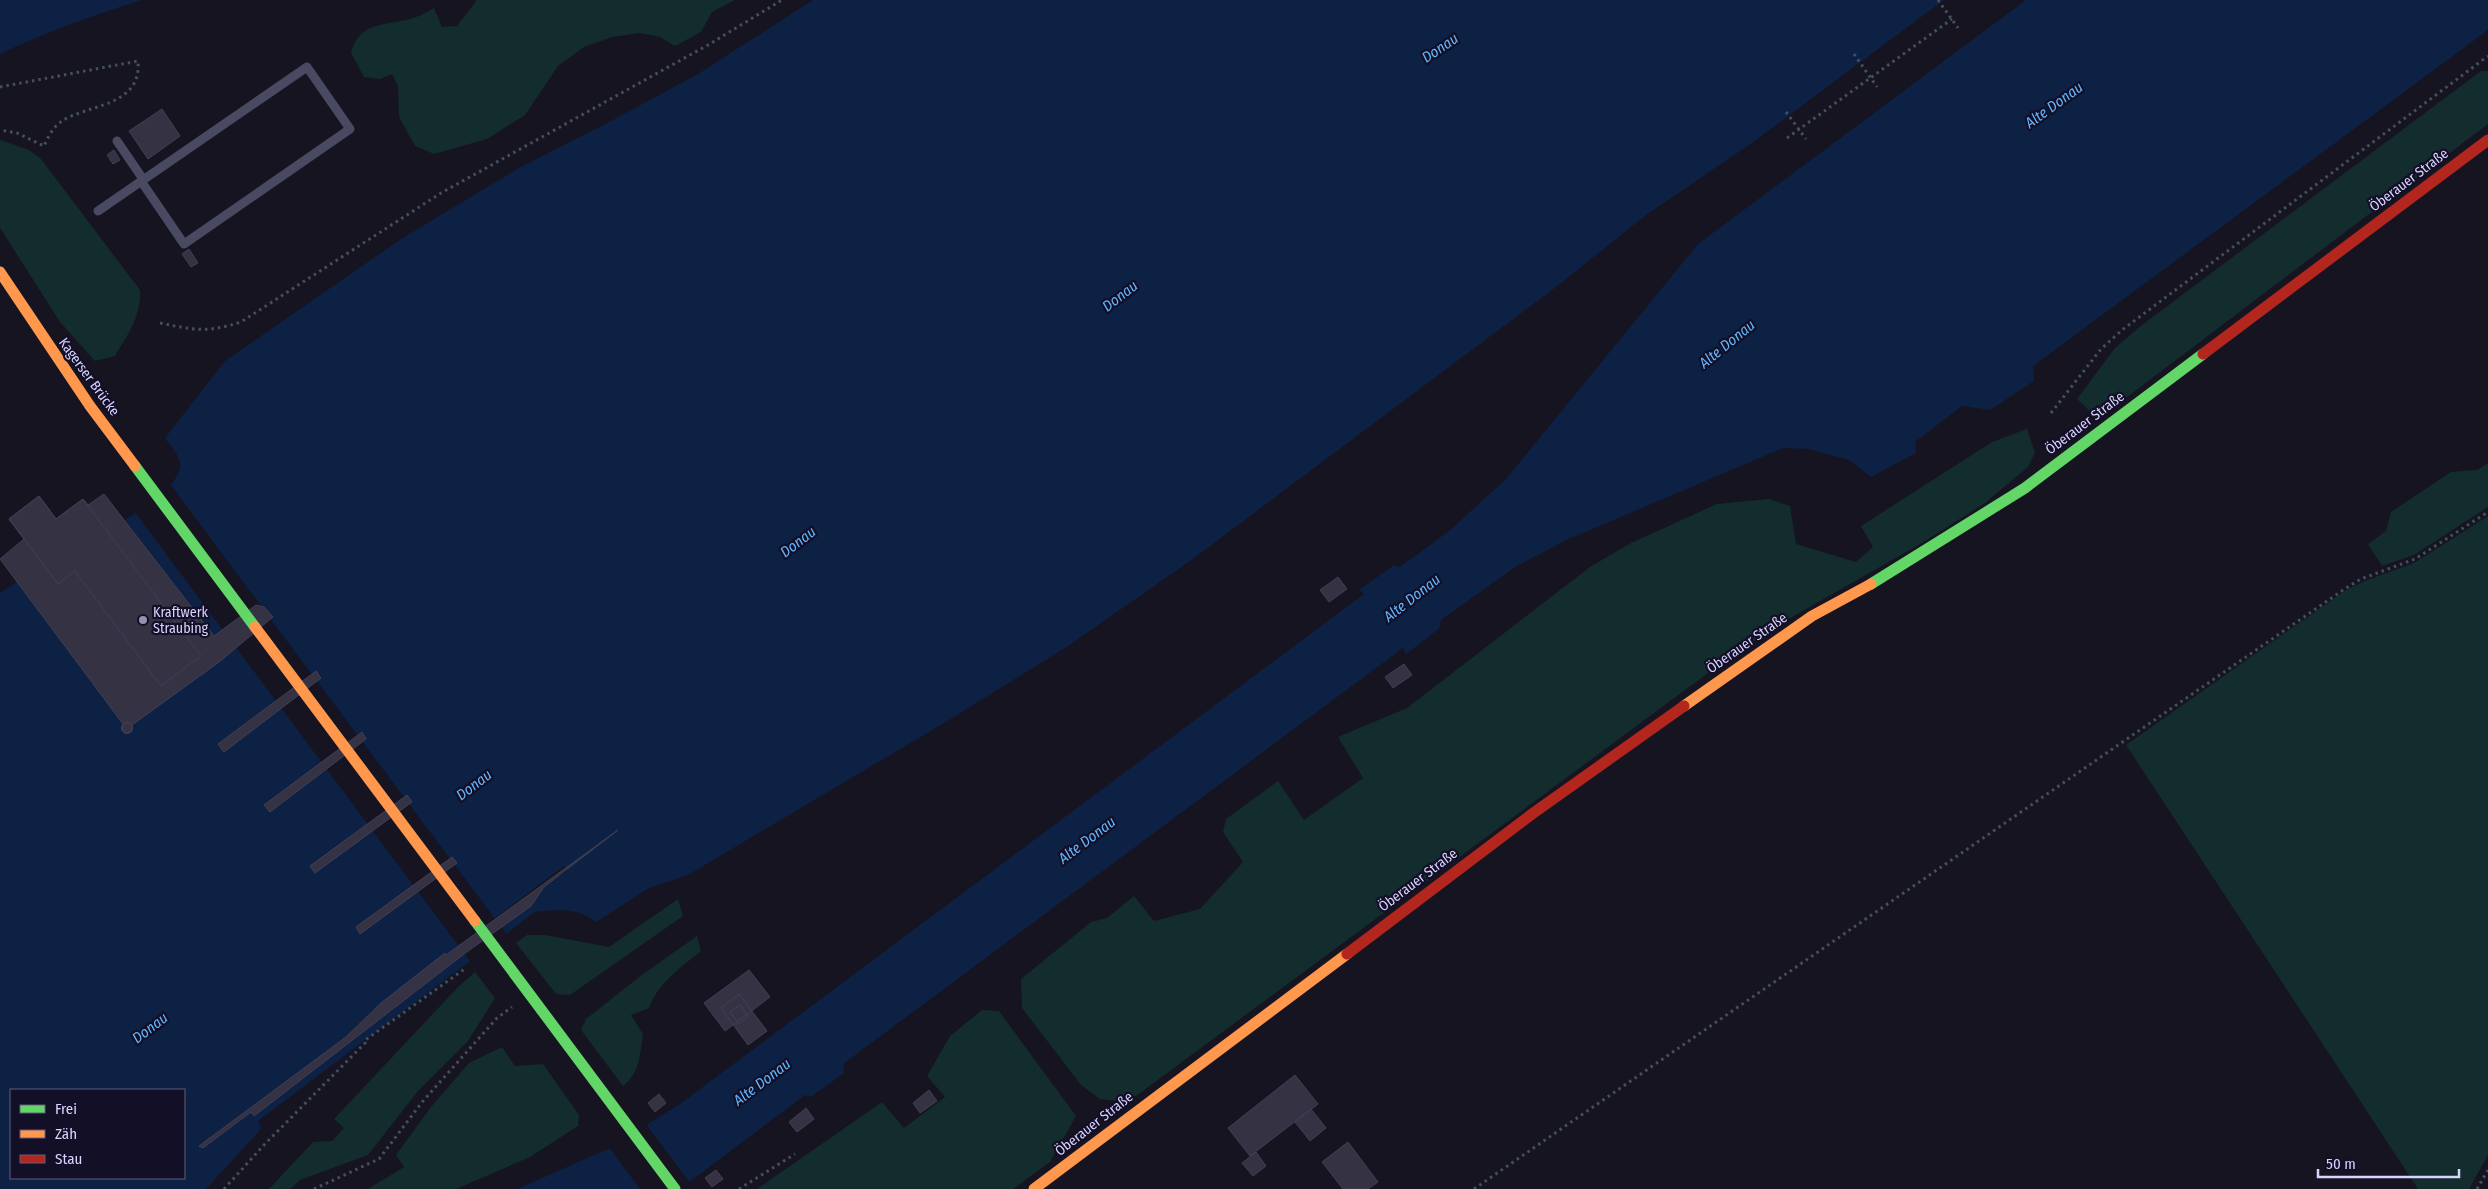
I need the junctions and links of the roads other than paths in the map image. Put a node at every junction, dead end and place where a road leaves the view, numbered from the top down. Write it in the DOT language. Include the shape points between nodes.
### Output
graph roads {
  1 [pos="2488,140"];
  2 [pos="117,141"];
  3 [pos="142,180"];
  4 [pos="98,211"];
  5 [pos="0,272"];
  6 [pos="675,1189"];
  7 [pos="1034,1189"];
  1 -- 7 [label="street, Öberauer Straße" via="2026,488 1860,591 1812,616 1532,814"];
  2 -- 3 [label="lane"];
  3 -- 3 [label="lane" via="184,244 350,129 307,67"];
  3 -- 4 [label="lane"];
  5 -- 6 [label="street, Kagerser Brücke" via="56,358"];
}
